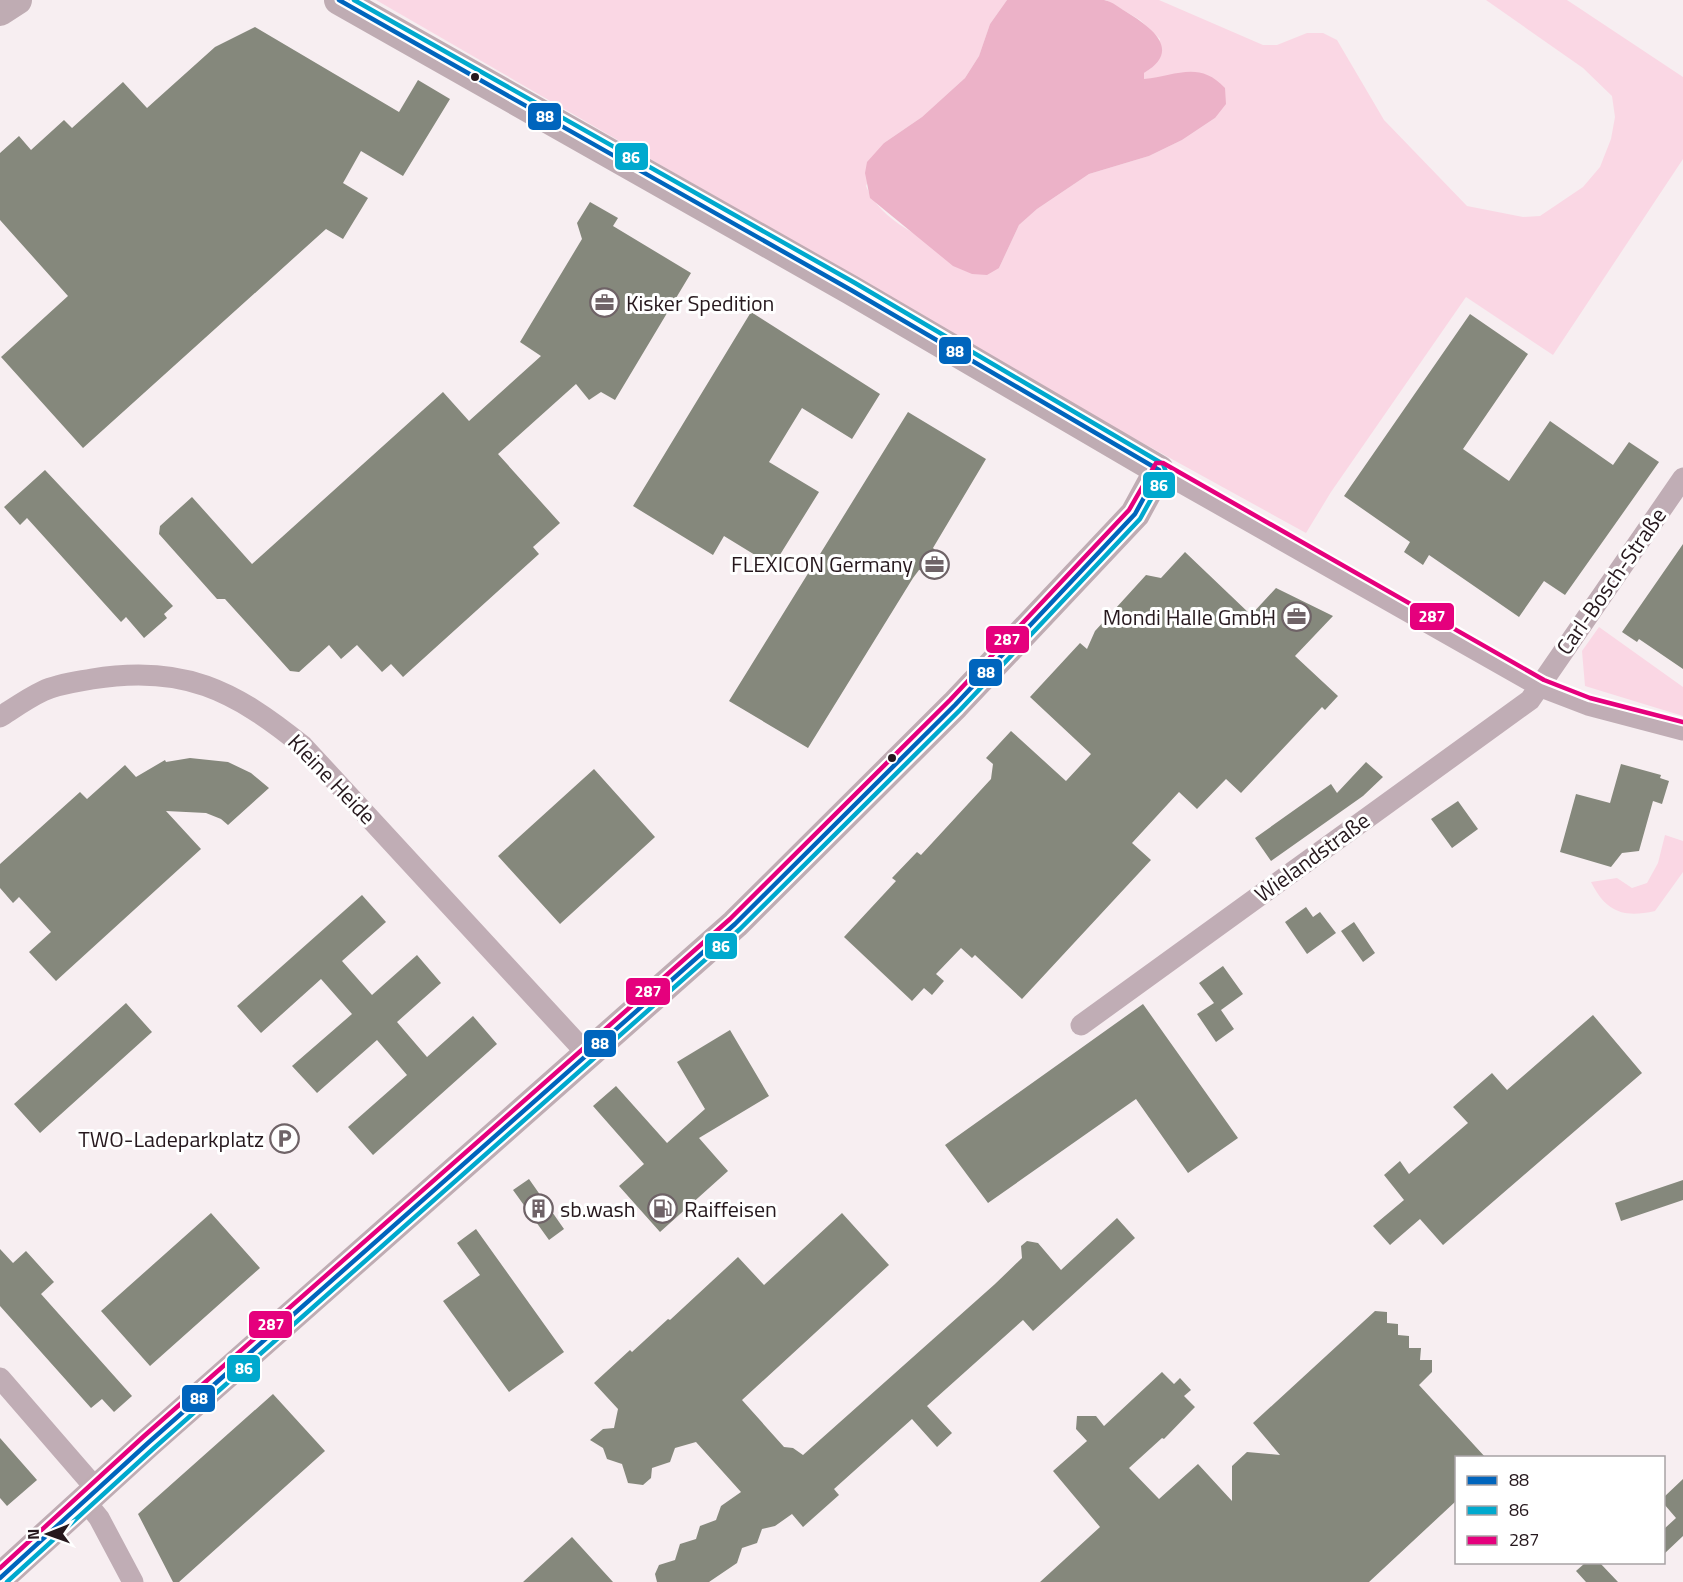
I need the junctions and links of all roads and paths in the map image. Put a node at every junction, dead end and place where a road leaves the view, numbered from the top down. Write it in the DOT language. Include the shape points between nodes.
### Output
graph roads {
  1 [pos="16,0"];
  2 [pos="339,0"];
  3 [pos="0,11"];
  4 [pos="1159,470"];
  5 [pos="1683,478"];
  6 [pos="1541,687"];
  7 [pos="0,717"];
  8 [pos="1683,730"];
  9 [pos="1081,1025"];
  10 [pos="588,1055"];
  11 [pos="0,1378"];
  12 [pos="92,1496"];
  13 [pos="0,1578"];
  14 [pos="133,1582"];
  1 -- 3 [label="street"];
  2 -- 4 [label="street" via="851,290"];
  4 -- 6 [label="street"];
  4 -- 10 [label="street" via="1136,514 955,705 735,924"];
  5 -- 6 [label="street, Carl-Bosch-Straße" via="1554,662"];
  6 -- 8 [label="street" via="1588,705"];
  6 -- 9 [label="street, Wielandstraße" via="1530,700"];
  7 -- 10 [label="street, Kleine Heide" via="57,685 119,675 171,676 218,689 264,713 303,746"];
  10 -- 12 [label="street"];
  11 -- 12 [label="street"];
  12 -- 13 [label="street"];
  12 -- 14 [label="street" via="99,1518"];
}
